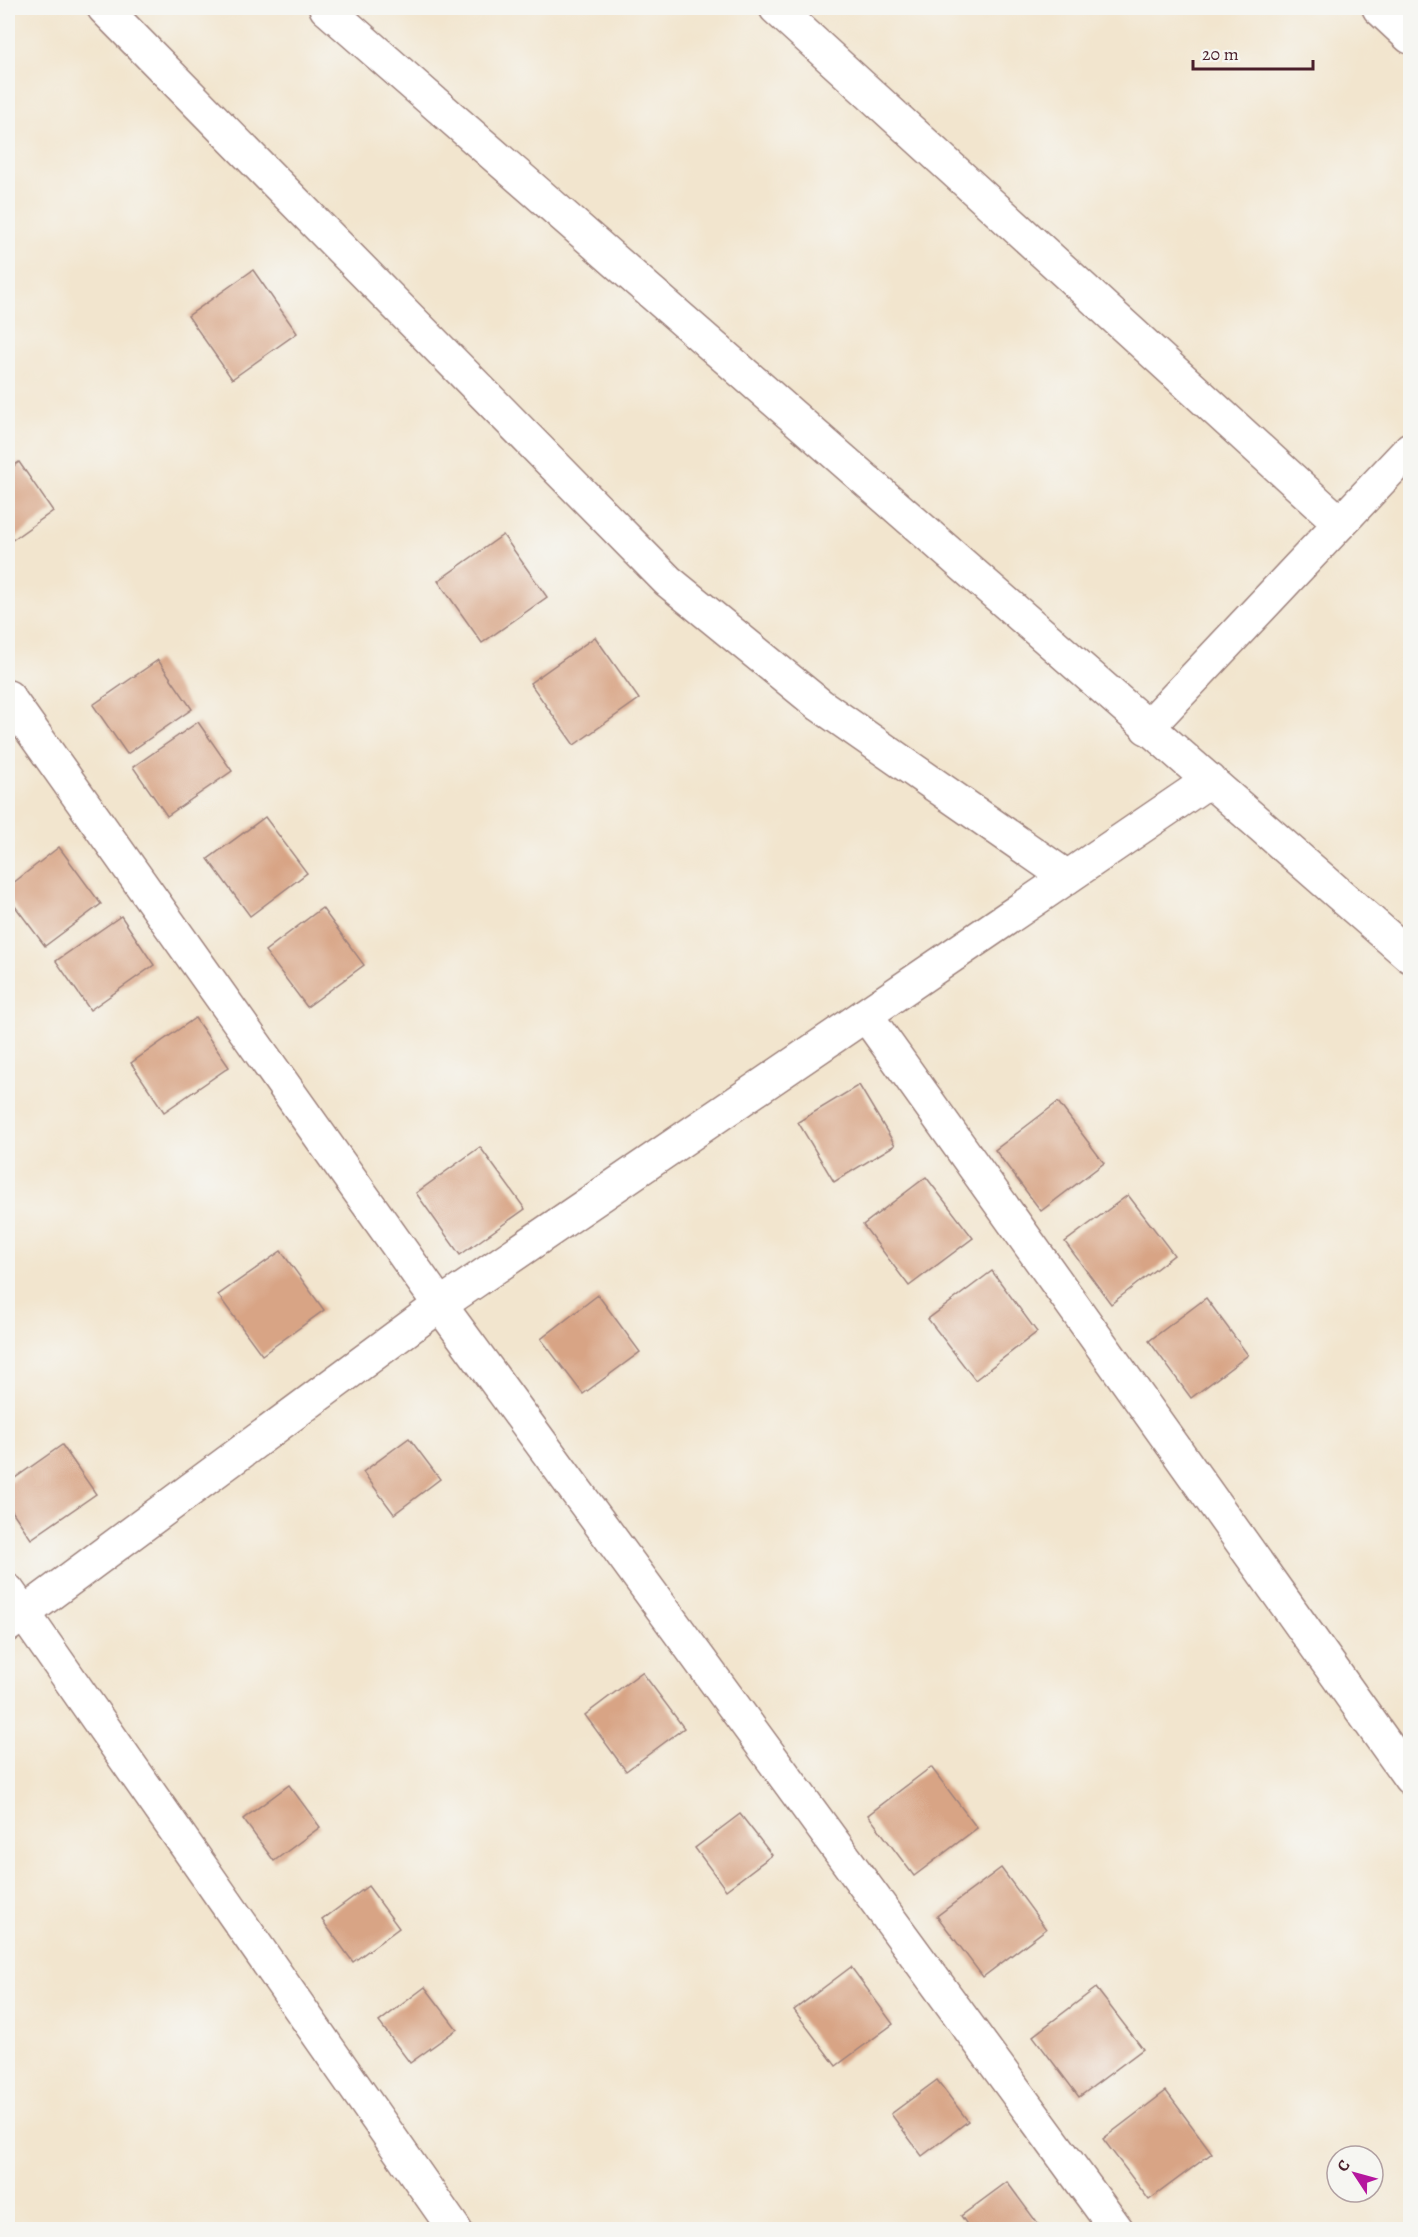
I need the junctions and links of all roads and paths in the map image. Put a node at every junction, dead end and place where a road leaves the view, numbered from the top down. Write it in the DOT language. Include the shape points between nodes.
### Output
graph roads {
  1 [pos="104,8"];
  2 [pos="326,8"];
  3 [pos="776,8"];
  4 [pos="1379,8"];
  5 [pos="1410,37"];
  6 [pos="1410,449"];
  7 [pos="1340,523"];
  8 [pos="8,697"];
  9 [pos="1147,728"];
  10 [pos="1210,780"];
  11 [pos="1068,877"];
  12 [pos="1410,956"];
  13 [pos="866,1015"];
  14 [pos="440,1305"];
  15 [pos="12,1610"];
  16 [pos="1410,1778"];
  17 [pos="456,2229"];
  18 [pos="1117,2229"];
  1 -- 11 [label="street" via="668,580 820,705"];
  2 -- 9 [label="street"];
  3 -- 7 [label="street"];
  4 -- 5 [label="street"];
  6 -- 7 [label="street"];
  7 -- 9 [label="street"];
  8 -- 14 [label="street"];
  9 -- 10 [label="street"];
  10 -- 11 [label="street"];
  10 -- 12 [label="street"];
  11 -- 13 [label="street"];
  13 -- 14 [label="street"];
  13 -- 16 [label="street"];
  14 -- 15 [label="street"];
  14 -- 18 [label="street"];
  15 -- 17 [label="street"];
}
